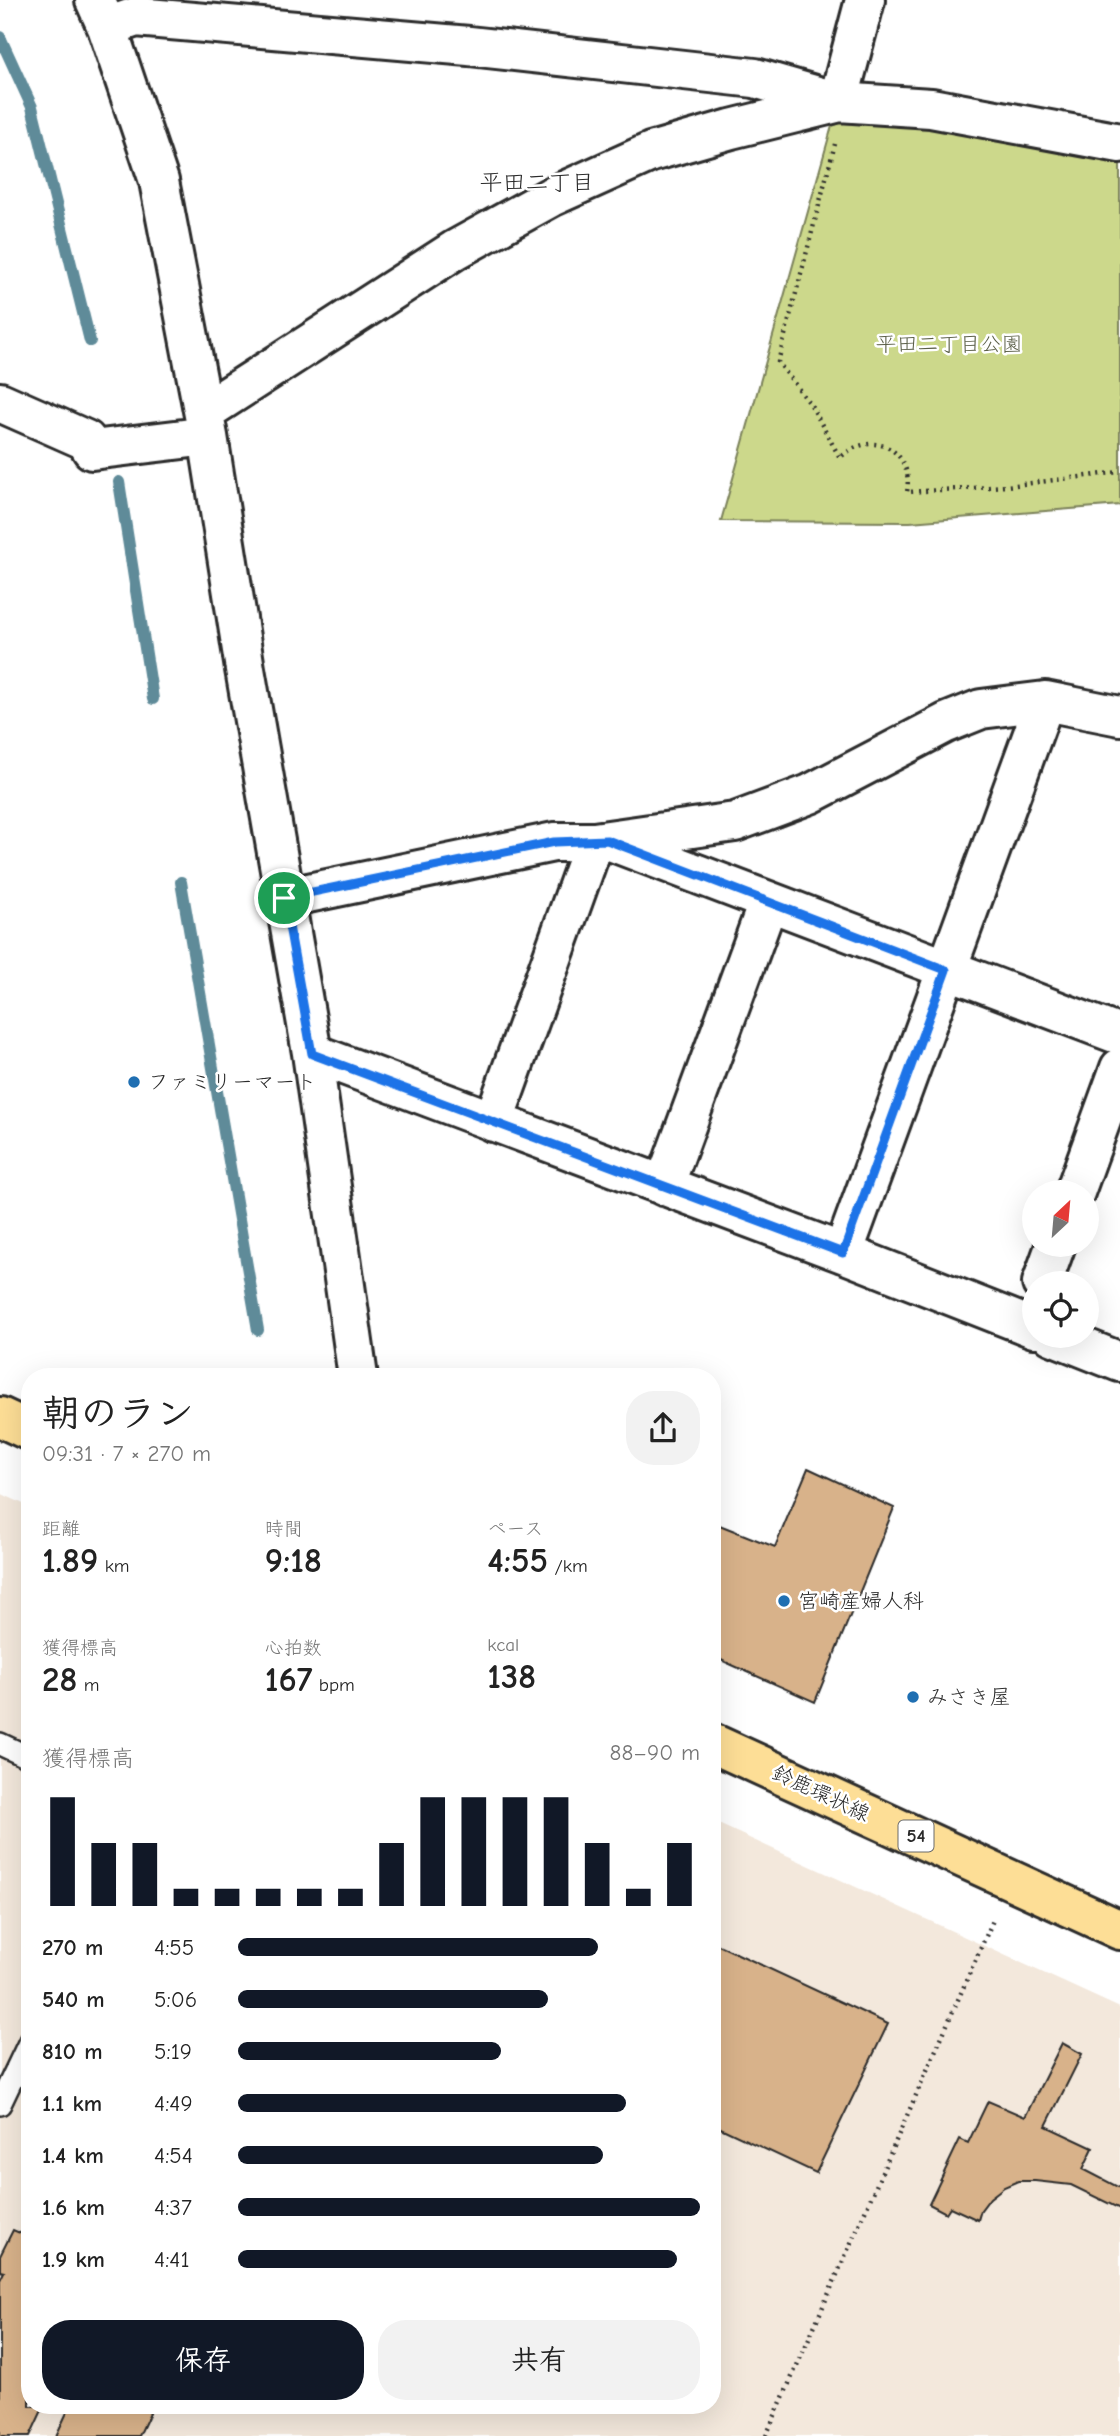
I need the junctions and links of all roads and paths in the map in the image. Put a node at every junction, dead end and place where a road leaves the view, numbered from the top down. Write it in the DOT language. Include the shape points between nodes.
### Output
graph roads {
  1 [pos="865,0"];
  2 [pos="101,14"];
  3 [pos="842,102"];
  4 [pos="1120,143"];
  5 [pos="0,401"];
  6 [pos="206,424"];
  7 [pos="1120,472"];
  8 [pos="1045,701"];
  9 [pos="1120,716"];
  10 [pos="601,841"];
  11 [pos="284,898"];
  12 [pos="768,903"];
  13 [pos="946,970"];
  14 [pos="1120,1035"];
  15 [pos="312,1054"];
  16 [pos="1120,1068"];
  17 [pos="494,1122"];
  18 [pos="1079,1180"];
  19 [pos="664,1186"];
  20 [pos="843,1253"];
  21 [pos="1022,1318"];
  22 [pos="1089,1348"];
  23 [pos="1120,1363"];
  24 [pos="357,1368"];
  25 [pos="0,1417"];
  26 [pos="21,1427"];
  27 [pos="0,1744"];
  28 [pos="721,1747"];
  29 [pos="21,1754"];
  30 [pos="1011,1880"];
  31 [pos="1120,1930"];
  32 [pos="21,2060"];
  33 [pos="0,2104"];
  34 [pos="766,2436"];
  1 -- 3 [label="street"];
  2 -- 3 [label="street" via="469,46 755,78"];
  2 -- 6 [label="street" via="159,181"];
  3 -- 4 [label="street" via="931,108"];
  3 -- 6 [label="street" via="651,152 551,197 455,250"];
  3 -- 7 [label="path" via="778,362 811,405 840,458 859,444 890,448 904,463 907,492"];
  5 -- 6 [label="street" via="86,440 92,450"];
  6 -- 11 [label="street"];
  8 -- 9 [label="street"];
  8 -- 10 [label="street" via="981,709 810,794 735,822"];
  8 -- 13 [label="street"];
  10 -- 11 [label="street" via="554,842"];
  10 -- 12 [label="street"];
  10 -- 17 [label="street"];
  11 -- 15 [label="street"];
  12 -- 13 [label="street"];
  12 -- 19 [label="street"];
  13 -- 14 [label="street"];
  13 -- 20 [label="street"];
  15 -- 17 [label="street"];
  15 -- 24 [label="street"];
  16 -- 18 [label="street"];
  17 -- 19 [label="street"];
  19 -- 20 [label="street"];
  20 -- 21 [label="street"];
  22 -- 23 [label="street"];
  25 -- 26 [label="main road"];
  27 -- 29 [label="lane"];
  28 -- 30 [label="main road, 鈴鹿環状線 / 54"];
  30 -- 31 [label="main road, 鈴鹿環状線 / 54"];
  30 -- 34 [label="path"];
  32 -- 33 [label="lane"];
}
